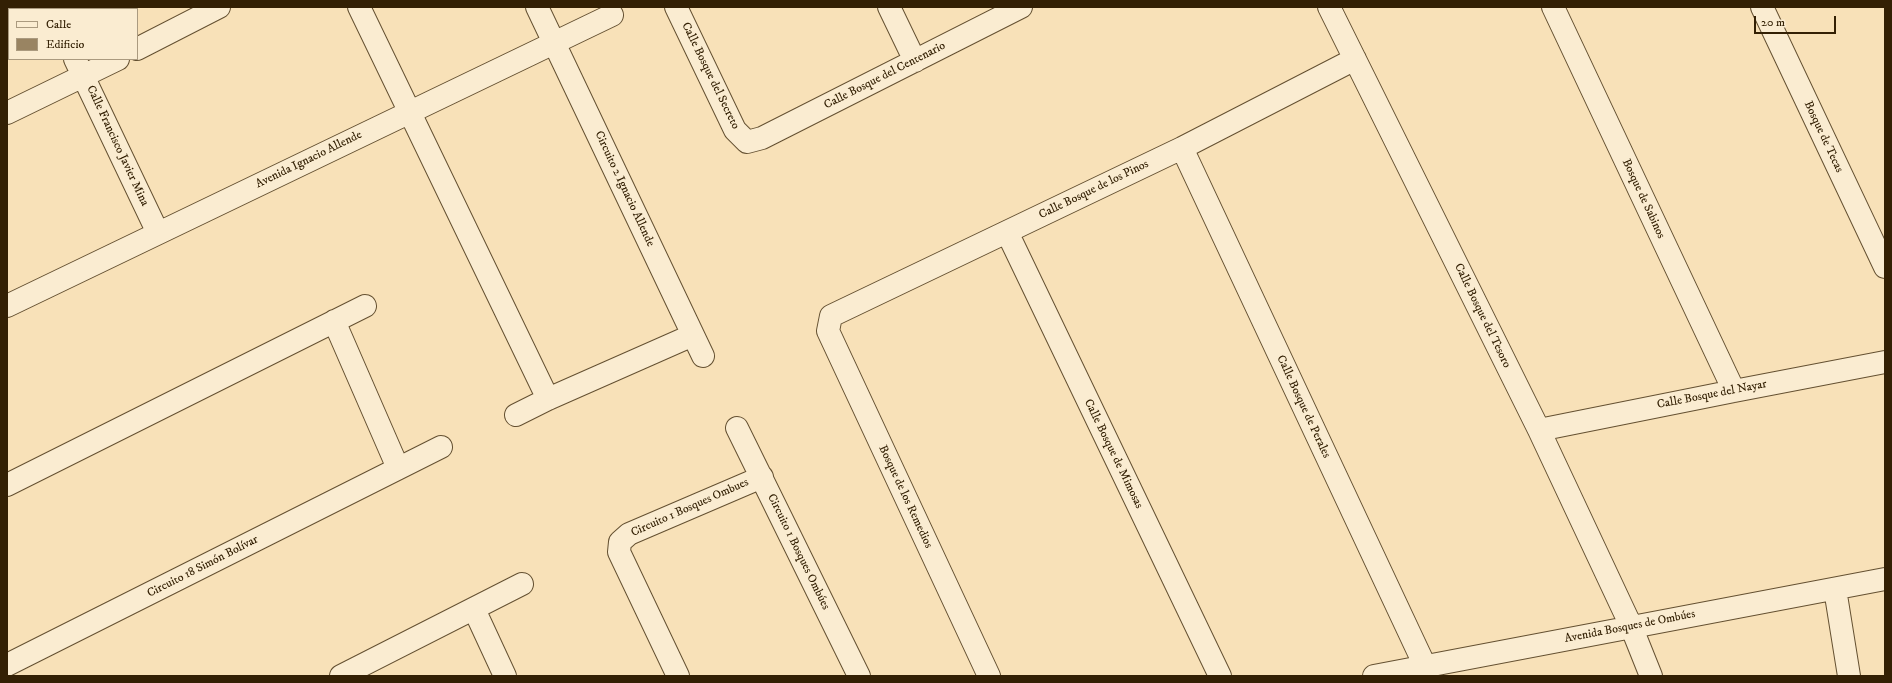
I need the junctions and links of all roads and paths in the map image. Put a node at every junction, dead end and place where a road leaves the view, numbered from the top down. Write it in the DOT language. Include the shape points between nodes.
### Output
graph roads {
  1 [pos="219,7"];
  2 [pos="359,7"];
  3 [pos="537,7"];
  4 [pos="676,7"];
  5 [pos="889,7"];
  6 [pos="1021,7"];
  7 [pos="1329,7"];
  8 [pos="1553,7"];
  9 [pos="1762,7"];
  10 [pos="612,15"];
  11 [pos="554,42"];
  12 [pos="138,48"];
  13 [pos="1355,59"];
  14 [pos="114,60"];
  15 [pos="915,61"];
  16 [pos="80,68"];
  17 [pos="410,112"];
  18 [pos="7,113"];
  19 [pos="748,142"];
  20 [pos="1182,148"];
  21 [pos="1007,232"];
  22 [pos="158,233"];
  23 [pos="1885,267"];
  24 [pos="7,306"];
  25 [pos="365,306"];
  26 [pos="831,316"];
  27 [pos="334,321"];
  28 [pos="693,335"];
  29 [pos="703,356"];
  30 [pos="1885,362"];
  31 [pos="1734,391"];
  32 [pos="548,399"];
  33 [pos="516,415"];
  34 [pos="737,428"];
  35 [pos="1539,430"];
  36 [pos="441,447"];
  37 [pos="398,468"];
  38 [pos="762,477"];
  39 [pos="7,485"];
  40 [pos="1885,579"];
  41 [pos="522,584"];
  42 [pos="1835,589"];
  43 [pos="474,609"];
  44 [pos="1631,626"];
  45 [pos="7,665"];
  46 [pos="1425,666"];
  47 [pos="341,676"];
  48 [pos="505,676"];
  49 [pos="678,676"];
  50 [pos="859,676"];
  51 [pos="989,676"];
  52 [pos="1220,676"];
  53 [pos="1374,676"];
  54 [pos="1651,676"];
  55 [pos="1849,676"];
  1 -- 12 [label="street"];
  2 -- 17 [label="street"];
  3 -- 11 [label="street, Circuito 2 Ignacio Allende"];
  4 -- 19 [label="street, Calle Bosque del Secreto" via="735,130"];
  5 -- 15 [label="street"];
  6 -- 15 [label="street, Calle Bosque del Centenario"];
  7 -- 13 [label="street, Calle Bosque del Tesoro"];
  8 -- 31 [label="street, Bosque de Sabinos"];
  9 -- 23 [label="street, Bosque de Tecas"];
  10 -- 11 [label="street, Avenida Ignacio Allende"];
  11 -- 17 [label="street, Avenida Ignacio Allende"];
  11 -- 28 [label="street, Circuito 2 Ignacio Allende"];
  13 -- 20 [label="street, Calle Bosque de los Pinos"];
  13 -- 35 [label="street, Calle Bosque del Tesoro"];
  14 -- 16 [label="street"];
  15 -- 19 [label="street, Calle Bosque del Centenario" via="762,138"];
  16 -- 18 [label="street"];
  16 -- 22 [label="street, Calle Francisco Javier Mina"];
  17 -- 22 [label="street, Avenida Ignacio Allende"];
  17 -- 32 [label="street"];
  20 -- 21 [label="street, Calle Bosque de los Pinos"];
  20 -- 46 [label="street, Calle Bosque de Perales"];
  21 -- 26 [label="street, Calle Bosque de los Pinos"];
  21 -- 52 [label="street, Calle Bosque de Mimosas"];
  22 -- 24 [label="street, Avenida Ignacio Allende"];
  25 -- 27 [label="street"];
  26 -- 51 [label="street, Bosque de los Remedios" via="828,331"];
  27 -- 37 [label="street"];
  27 -- 39 [label="street"];
  28 -- 29 [label="street, Circuito 2 Ignacio Allende"];
  28 -- 32 [label="street"];
  30 -- 31 [label="street, Calle Bosque del Nayar"];
  31 -- 35 [label="street, Calle Bosque del Nayar"];
  32 -- 33 [label="street"];
  34 -- 38 [label="street, Circuito 1 Bosques Ombúes"];
  35 -- 44 [label="street, Calle Bosque del Tesoro"];
  36 -- 37 [label="street, Circuito 18 Simón Bolívar"];
  37 -- 45 [label="street, Circuito 18 Simón Bolívar"];
  38 -- 49 [label="street, Circuito 1 Bosques Ombues" via="629,534 620,542 619,552"];
  38 -- 50 [label="street, Circuito 1 Bosques Ombúes"];
  40 -- 42 [label="street, Avenida Bosques de Ombúes"];
  41 -- 43 [label="street"];
  42 -- 44 [label="street, Avenida Bosques de Ombúes"];
  42 -- 55 [label="street"];
  43 -- 47 [label="street"];
  43 -- 48 [label="street"];
  44 -- 46 [label="street, Avenida Bosques de Ombúes"];
  44 -- 54 [label="street, Calle Bosque del Tesoro"];
  46 -- 53 [label="street, Avenida Bosques de Ombúes"];
}
